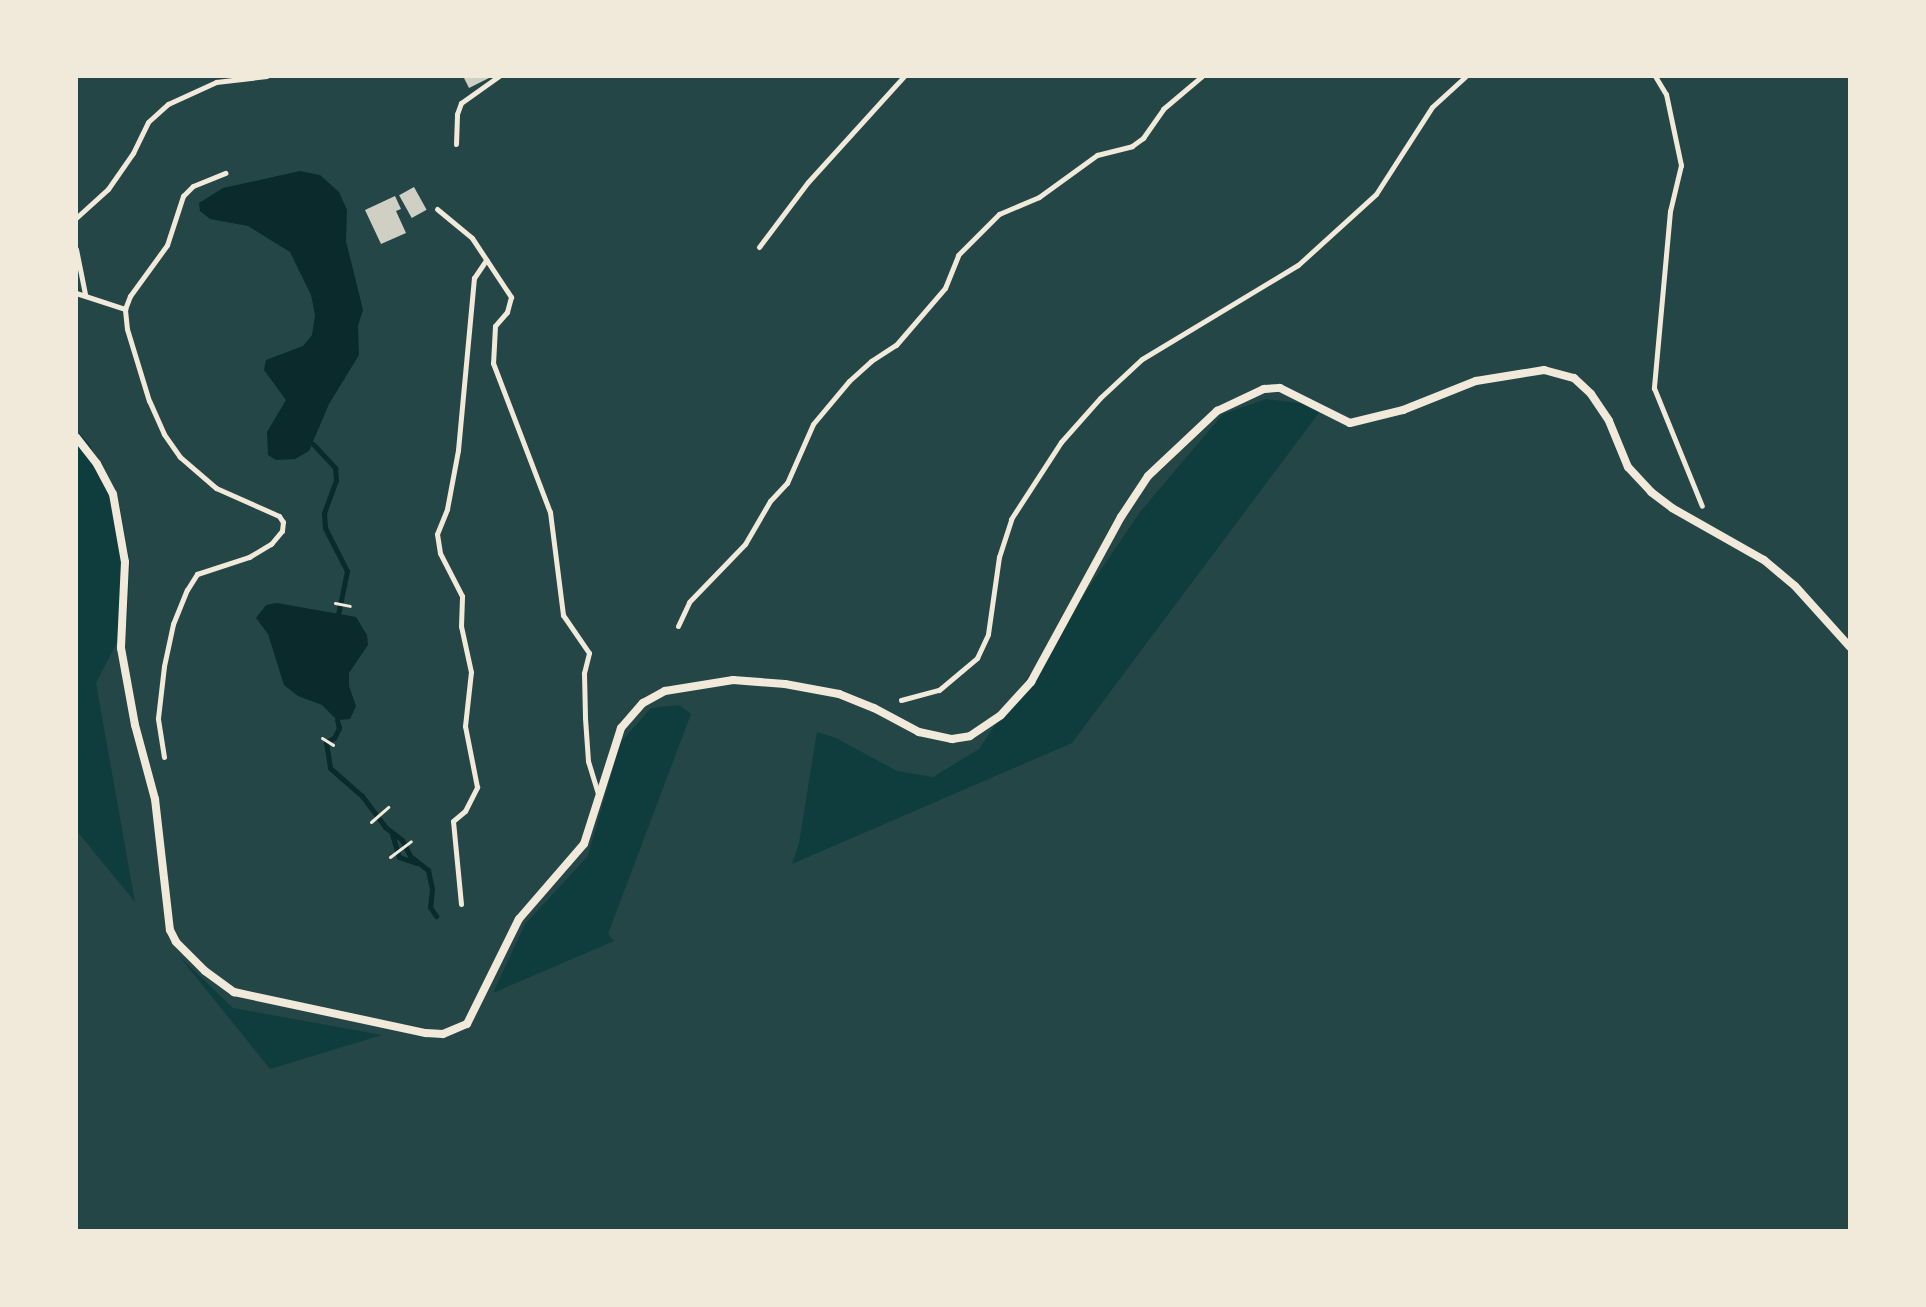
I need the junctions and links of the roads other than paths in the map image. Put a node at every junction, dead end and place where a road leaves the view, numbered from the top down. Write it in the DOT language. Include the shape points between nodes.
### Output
graph roads {
  1 [pos="267,76"];
  2 [pos="499,76"];
  3 [pos="904,76"];
  4 [pos="1202,76"];
  5 [pos="1466,76"];
  6 [pos="1655,76"];
  7 [pos="456,144"];
  8 [pos="226,173"];
  9 [pos="437,209"];
  10 [pos="76,218"];
  11 [pos="759,247"];
  12 [pos="76,249"];
  13 [pos="486,260"];
  14 [pos="76,293"];
  15 [pos="85,294"];
  16 [pos="125,309"];
  17 [pos="76,437"];
  18 [pos="1702,506"];
  19 [pos="678,626"];
  20 [pos="1850,647"];
  21 [pos="901,700"];
  22 [pos="164,757"];
  23 [pos="599,799"];
  24 [pos="461,904"];
  1 -- 10 [label="lane" via="216,82 168,104 148,122 108,189"];
  2 -- 7 [label="lane" via="461,103"];
  3 -- 11 [label="lane" via="808,182"];
  4 -- 19 [label="lane" via="1163,109 1143,138 1097,155 1039,197 999,214 958,255 945,288 914,325 849,381 813,424 787,483 745,544 689,602"];
  5 -- 21 [label="lane" via="1432,107 1376,194 1298,265 1142,359 1100,398 1061,442 1011,519 999,557 988,634 977,658 939,690"];
  6 -- 18 [label="lane" via="1666,94 1681,165 1670,211 1654,388"];
  8 -- 16 [label="lane" via="193,186 183,196 167,245"];
  9 -- 13 [label="lane" via="472,238"];
  12 -- 15 [label="lane"];
  13 -- 23 [label="lane" via="511,297 495,326 493,363 550,512 563,615 589,653 585,718 588,761"];
  13 -- 24 [label="lane" via="474,278 458,450 437,534 440,553 462,596 461,626 471,672 465,726 477,787 465,811 453,821"];
  14 -- 15 [label="lane"];
  15 -- 16 [label="lane"];
  16 -- 22 [label="lane" via="149,401 180,457 216,488 261,506 283,522 280,537 271,544 197,574 187,590 164,666 158,718"];
  17 -- 23 [label="street" via="113,494 125,562 121,648 155,799 170,930 205,971 234,992 426,1033 456,1030 467,1024 519,919 584,844"];
  20 -- 23 [label="street" via="1764,560 1651,492 1628,467 1591,394 1574,378 1544,370 1476,381 1403,410 1350,423 1280,388 1264,389 1217,411 1148,476 1031,682 1001,715 970,736 952,739 919,732 839,694 785,684 733,680 665,691 643,703 621,728"];
}
